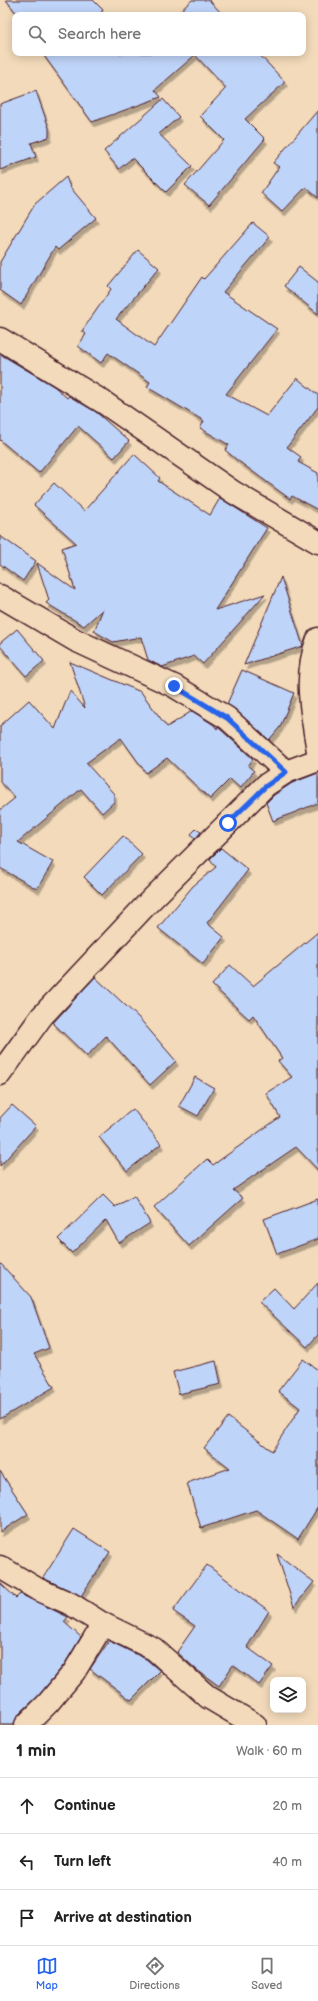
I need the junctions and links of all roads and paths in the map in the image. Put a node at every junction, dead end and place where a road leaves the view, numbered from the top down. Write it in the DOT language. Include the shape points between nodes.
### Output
graph roads {
  1 [pos="0,339"];
  2 [pos="318,542"];
  3 [pos="0,596"];
  4 [pos="318,639"];
  5 [pos="318,751"];
  6 [pos="318,760"];
  7 [pos="286,772"];
  8 [pos="0,1074"];
  9 [pos="0,1567"];
  10 [pos="103,1624"];
  11 [pos="26,1725"];
  12 [pos="255,1725"];
  1 -- 2 [label="street" via="103,402 233,492"];
  3 -- 7 [label="street" via="75,640 174,686 227,718"];
  4 -- 5 [label="street" via="312,654 309,680"];
  6 -- 7 [label="street"];
  7 -- 8 [label="street" via="266,786 146,905 42,1016"];
  9 -- 10 [label="street" via="37,1589 71,1604"];
  10 -- 11 [label="street" via="74,1672"];
  10 -- 12 [label="street" via="154,1649 208,1697"];
}
